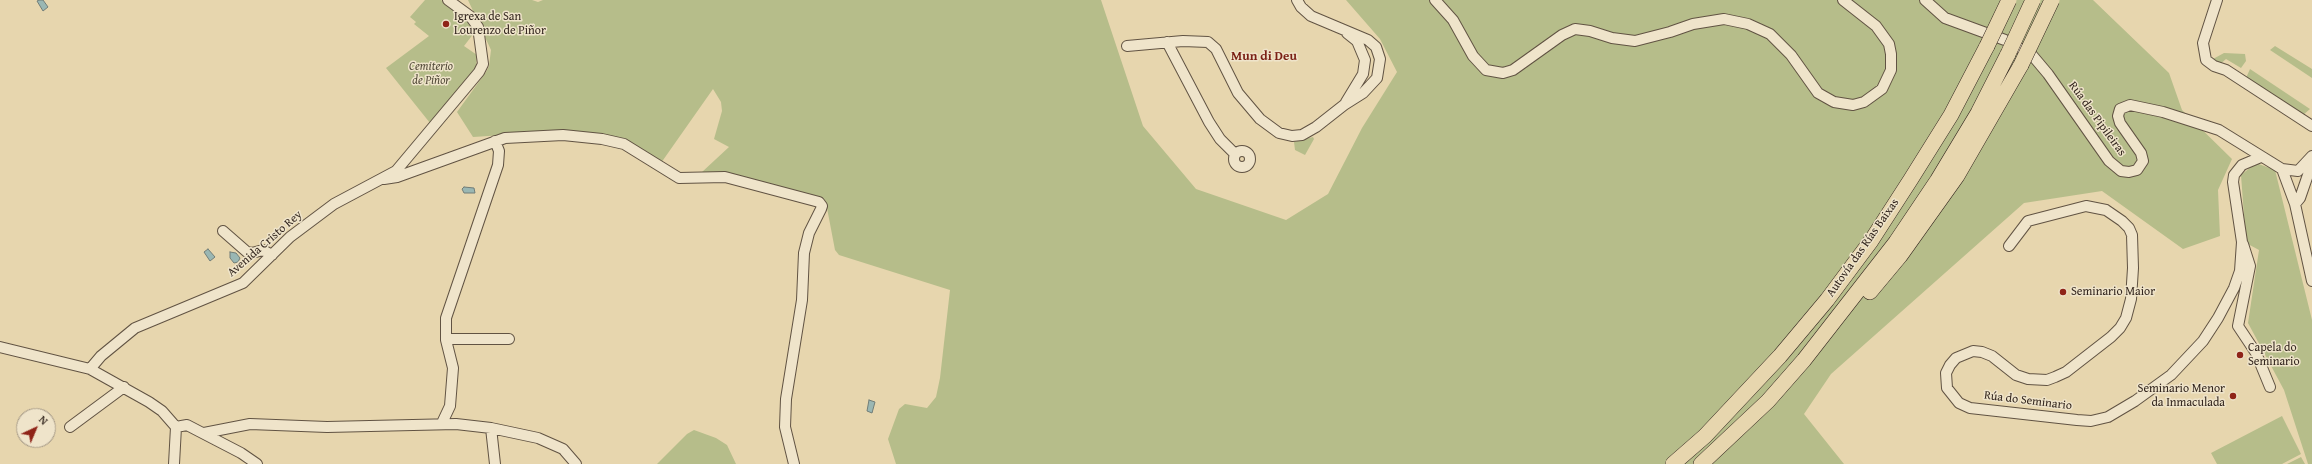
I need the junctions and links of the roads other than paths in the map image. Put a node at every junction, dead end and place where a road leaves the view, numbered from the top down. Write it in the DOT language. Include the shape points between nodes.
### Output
graph roads {
  1 [pos="448,0"];
  2 [pos="1297,0"];
  3 [pos="1435,0"];
  4 [pos="1843,0"];
  5 [pos="1924,0"];
  6 [pos="2009,0"];
  7 [pos="2033,0"];
  8 [pos="2052,0"];
  9 [pos="2217,0"];
  10 [pos="1333,25"];
  11 [pos="1183,41"];
  12 [pos="1167,42"];
  13 [pos="1127,46"];
  14 [pos="1380,58"];
  15 [pos="1365,60"];
  16 [pos="1177,63"];
  17 [pos="1344,105"];
  18 [pos="2312,126"];
  19 [pos="495,141"];
  20 [pos="1235,154"];
  21 [pos="2312,156"];
  22 [pos="2261,157"];
  23 [pos="405,161"];
  24 [pos="435,163"];
  25 [pos="2312,163"];
  26 [pos="2282,169"];
  27 [pos="384,179"];
  28 [pos="2296,204"];
  29 [pos="223,231"];
  30 [pos="2242,242"];
  31 [pos="2009,246"];
  32 [pos="272,255"];
  33 [pos="2312,281"];
  34 [pos="446,339"];
  35 [pos="509,340"];
  36 [pos="0,347"];
  37 [pos="90,369"];
  38 [pos="2270,387"];
  39 [pos="124,388"];
  40 [pos="1768,401"];
  41 [pos="442,423"];
  42 [pos="176,427"];
  43 [pos="70,428"];
  44 [pos="491,428"];
  45 [pos="204,433"];
  46 [pos="174,464"];
  47 [pos="257,464"];
  48 [pos="495,464"];
  49 [pos="576,464"];
  50 [pos="794,464"];
  51 [pos="1673,464"];
  52 [pos="1701,464"];
  1 -- 23 [label="street, Avenida Cristo Rey" via="470,16 478,27 483,64"];
  2 -- 10 [label="street" via="1308,13"];
  3 -- 4 [label="street" via="1453,20 1472,56 1486,70 1513,70 1562,35 1575,29 1635,41 1693,24 1724,19 1748,24 1770,34 1791,55 1818,93 1834,102 1853,105 1864,102 1882,89 1891,70 1891,54 1889,44 1876,26"];
  5 -- 22 [label="street, Rúa das Pipileiras" via="1944,18 2005,40 2037,60 2108,161 2121,170 2137,170 2144,161 2118,116 2120,109 2130,105 2163,112 2219,130"];
  6 -- 51 [label="highway, Autovía das Rías Baixas, bridge" via="1951,115 1871,241 1780,356 1705,436"];
  7 -- 40 [label="highway, Autovía das Rías Baixas, bridge" via="1978,112 1941,175 1896,242 1813,349"];
  8 -- 40 [label="highway, bridge" via="2020,64 1957,176 1900,256 1808,366"];
  9 -- 18 [label="street" via="2203,49 2206,60 2226,70"];
  10 -- 14 [label="street" via="1368,40 1376,47"];
  10 -- 15 [label="street" via="1357,41"];
  11 -- 12 [label="street"];
  11 -- 16 [label="street"];
  11 -- 17 [label="street" via="1204,41 1214,47 1243,100 1269,127 1279,133 1292,136 1309,132"];
  12 -- 13 [label="street"];
  12 -- 16 [label="street"];
  14 -- 15 [label="street" via="1373,55"];
  14 -- 17 [label="street" via="1377,78 1363,93"];
  15 -- 17 [label="street" via="1363,74"];
  16 -- 20 [label="street" via="1209,122 1220,139"];
  19 -- 24 [label="street"];
  19 -- 34 [label="street" via="499,151 498,165 446,318"];
  19 -- 50 [label="street" via="515,136 563,135 602,139 632,148 679,178 725,177 819,202 822,206 809,233 804,254 802,300 786,399 785,426"];
  21 -- 26 [label="street" via="2298,171"];
  22 -- 26 [label="street"];
  22 -- 30 [label="street, Rúa do Seminario" via="2242,165 2234,175"];
  23 -- 24 [label="street" via="412,165"];
  23 -- 27 [label="street, Avenida Cristo Rey"];
  24 -- 27 [label="street"];
  25 -- 28 [label="street"];
  26 -- 28 [label="street"];
  27 -- 32 [label="street, Avenida Cristo Rey" via="334,204 295,233"];
  28 -- 33 [label="street"];
  29 -- 32 [label="street" via="247,252 263,250"];
  30 -- 31 [label="street, Rúa do Seminario" via="2240,271 2234,288 2211,329 2185,362 2154,388 2119,412 2091,421 1970,408 1959,402 1947,388 1946,373 1956,358 1973,351 1992,356 2016,375 2028,379 2047,380 2066,372 2120,328 2126,318 2133,255 2129,228 2106,210 2086,206 2028,221"];
  30 -- 38 [label="street" via="2250,266 2238,326 2256,353"];
  32 -- 37 [label="street, Avenida Cristo Rey" via="252,276 235,288 129,332"];
  34 -- 35 [label="street"];
  34 -- 41 [label="street" via="453,368 450,406"];
  36 -- 37 [label="street"];
  37 -- 39 [label="street"];
  39 -- 42 [label="street" via="162,411"];
  39 -- 43 [label="street"];
  40 -- 52 [label="highway, Autovía das Rías Baixas"];
  41 -- 44 [label="street"];
  41 -- 45 [label="street" via="353,427 250,424"];
  42 -- 45 [label="street" via="187,425"];
  42 -- 46 [label="street"];
  44 -- 48 [label="street"];
  44 -- 49 [label="street" via="546,441 563,450"];
  45 -- 47 [label="street"];
}
